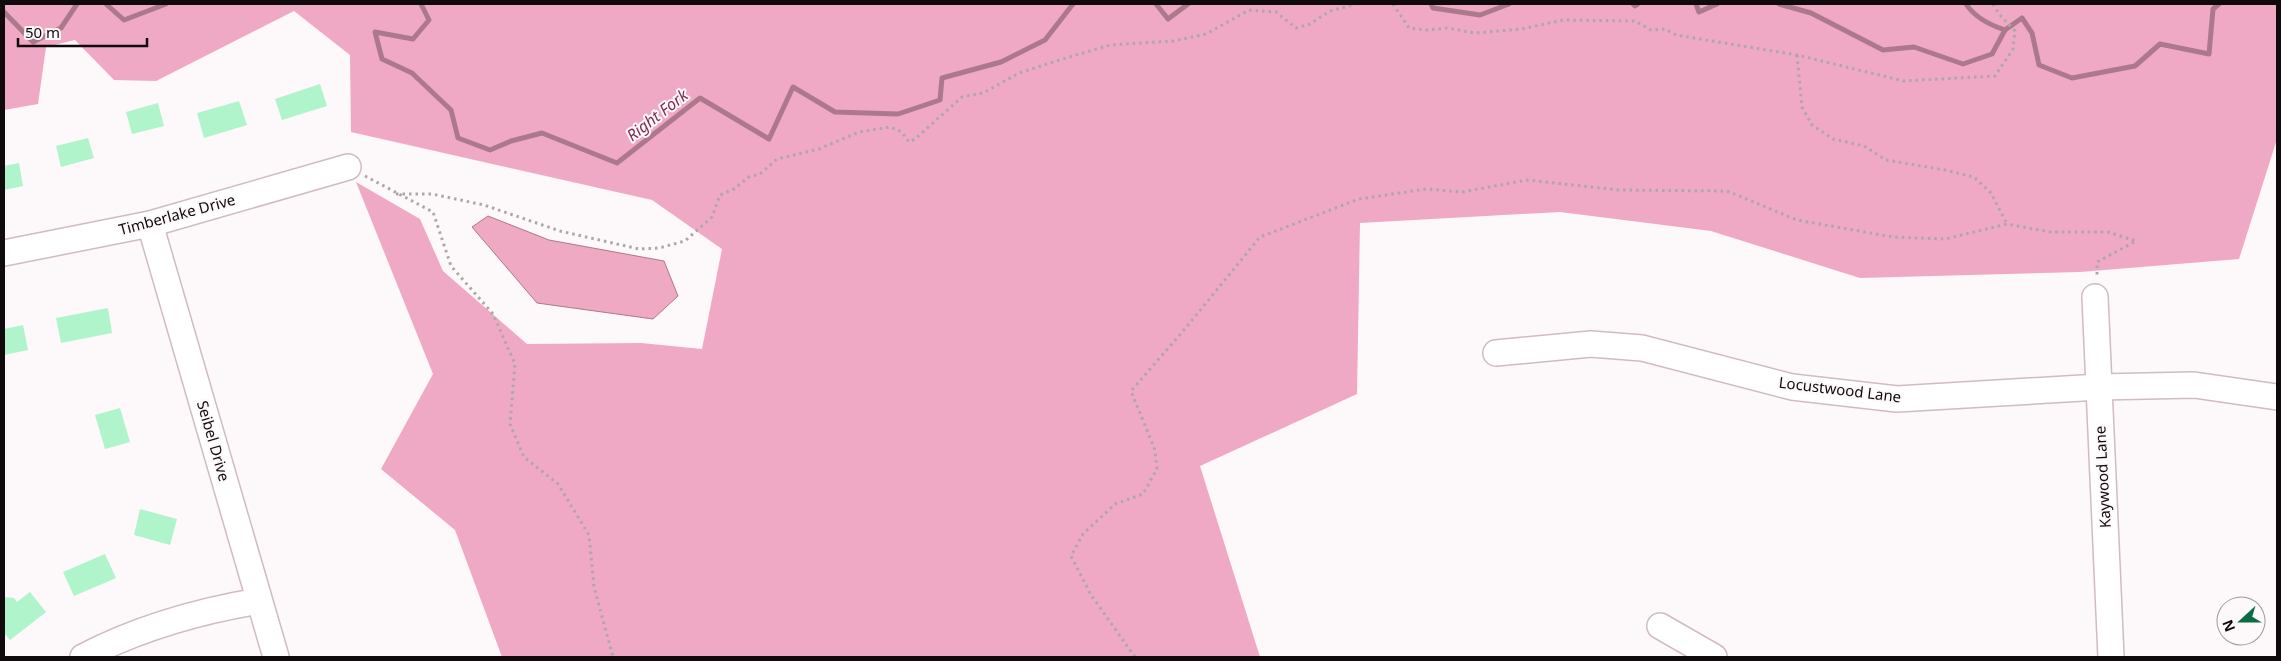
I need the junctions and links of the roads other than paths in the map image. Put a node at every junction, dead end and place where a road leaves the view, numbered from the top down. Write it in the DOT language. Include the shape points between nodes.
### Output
graph roads {
  1 [pos="348,167"];
  2 [pos="150,224"];
  3 [pos="4,253"];
  4 [pos="2095,297"];
  5 [pos="1496,353"];
  6 [pos="2100,387"];
  7 [pos="2277,397"];
  8 [pos="259,600"];
  9 [pos="1660,626"];
  10 [pos="83,657"];
  11 [pos="276,657"];
  12 [pos="1714,657"];
  13 [pos="2111,657"];
  1 -- 2 [label="street, Timberlake Drive"];
  2 -- 3 [label="street, Timberlake Drive"];
  2 -- 8 [label="street, Seibel Drive"];
  4 -- 6 [label="street, Kaywood Lane"];
  5 -- 6 [label="street, Locustwood Lane" via="1591,344 1642,348 1792,386 1897,399"];
  6 -- 7 [label="street, Locustwood Lane" via="2194,385"];
  6 -- 13 [label="street, Kaywood Lane"];
  8 -- 10 [label="street" via="215,608 111,643"];
  8 -- 11 [label="street, Seibel Drive"];
  9 -- 12 [label="street"];
}
